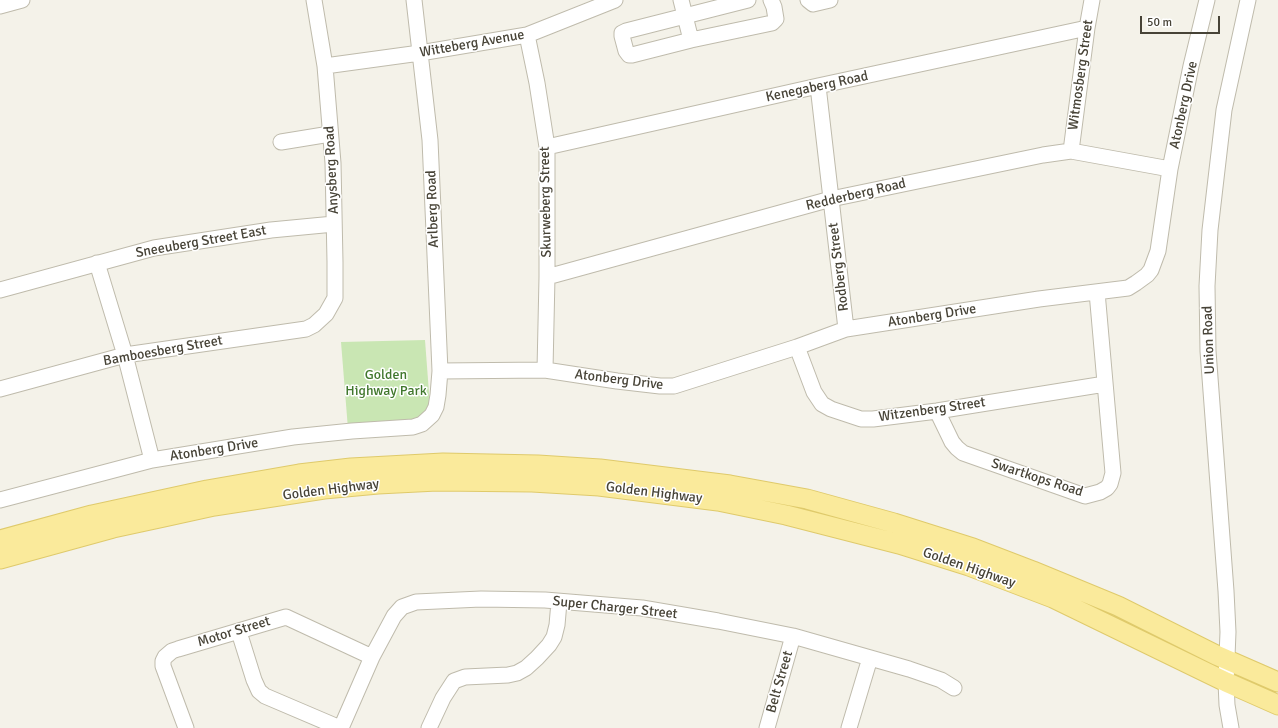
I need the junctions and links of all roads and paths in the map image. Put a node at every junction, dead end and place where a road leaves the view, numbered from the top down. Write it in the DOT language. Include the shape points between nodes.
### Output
graph roads {
  1 [pos="22,0"];
  2 [pos="314,0"];
  3 [pos="414,0"];
  4 [pos="615,0"];
  5 [pos="681,0"];
  6 [pos="748,0"];
  7 [pos="770,0"];
  8 [pos="808,0"];
  9 [pos="830,0"];
  10 [pos="1092,0"];
  11 [pos="1207,0"];
  12 [pos="1248,0"];
  13 [pos="0,6"];
  14 [pos="685,16"];
  15 [pos="1087,28"];
  16 [pos="527,35"];
  17 [pos="691,40"];
  18 [pos="420,53"];
  19 [pos="325,66"];
  20 [pos="818,86"];
  21 [pos="330,134"];
  22 [pos="281,142"];
  23 [pos="547,147"];
  24 [pos="1071,151"];
  25 [pos="1170,169"];
  26 [pos="831,199"];
  27 [pos="334,224"];
  28 [pos="97,263"];
  29 [pos="547,277"];
  30 [pos="0,290"];
  31 [pos="1097,292"];
  32 [pos="306,329"];
  33 [pos="846,329"];
  34 [pos="797,347"];
  35 [pos="125,355"];
  36 [pos="545,370"];
  37 [pos="440,371"];
  38 [pos="1106,384"];
  39 [pos="0,389"];
  40 [pos="937,411"];
  41 [pos="430,417"];
  42 [pos="152,460"];
  43 [pos="0,500"];
  44 [pos="0,540"];
  45 [pos="0,559"];
  46 [pos="558,602"];
  47 [pos="239,632"];
  48 [pos="793,636"];
  49 [pos="372,657"];
  50 [pos="870,658"];
  51 [pos="1227,660"];
  52 [pos="1226,682"];
  53 [pos="1278,682"];
  54 [pos="954,688"];
  55 [pos="1278,705"];
  56 [pos="186,728"];
  57 [pos="341,728"];
  58 [pos="429,728"];
  59 [pos="767,728"];
  60 [pos="849,728"];
  61 [pos="1231,728"];
  1 -- 13 [label="street"];
  2 -- 19 [label="street, Anysberg Road"];
  3 -- 18 [label="street, Arlberg Road"];
  4 -- 16 [label="street, Witteberg Avenue"];
  5 -- 14 [label="street"];
  6 -- 14 [label="street"];
  7 -- 17 [label="street" via="776,19 772,23"];
  8 -- 9 [label="street" via="812,4"];
  10 -- 15 [label="street, Witmosberg Street"];
  11 -- 25 [label="street, Atonberg Drive"];
  12 -- 51 [label="street, Union Road" via="1224,110 1207,286 1208,351 1226,591"];
  14 -- 17 [label="street"];
  14 -- 17 [label="street" via="626,31 622,36 629,55"];
  15 -- 20 [label="street, Kenegaberg Road"];
  15 -- 24 [label="street, Witmosberg Street"];
  16 -- 18 [label="street, Witteberg Avenue"];
  16 -- 23 [label="street, Skurweberg Street"];
  18 -- 19 [label="street, Witteberg Avenue"];
  18 -- 37 [label="street, Arlberg Road" via="430,140"];
  19 -- 21 [label="street, Anysberg Road"];
  20 -- 23 [label="street, Kenegaberg Road"];
  20 -- 26 [label="street, Rodberg Street"];
  21 -- 22 [label="street"];
  21 -- 27 [label="street, Anysberg Road"];
  23 -- 29 [label="street, Skurweberg Street"];
  24 -- 25 [label="street, Redderberg Road"];
  24 -- 26 [label="street, Redderberg Road"];
  25 -- 31 [label="street, Atonberg Drive" via="1158,251 1151,270 1128,288"];
  26 -- 29 [label="street, Redderberg Road"];
  26 -- 33 [label="street, Rodberg Street"];
  27 -- 28 [label="street, Sneeuberg Street East" via="271,230 162,246"];
  27 -- 32 [label="street, Anysberg Road" via="335,298 322,318"];
  28 -- 30 [label="street, Sneeuberg Street East"];
  28 -- 35 [label="street"];
  29 -- 36 [label="street, Skurweberg Street"];
  31 -- 33 [label="street, Atonberg Drive"];
  31 -- 38 [label="street, Swartkops Road"];
  32 -- 35 [label="street, Bamboesberg Street"];
  33 -- 34 [label="street, Atonberg Drive"];
  34 -- 36 [label="street, Atonberg Drive" via="674,386 617,381"];
  34 -- 40 [label="street, Witzenberg Street" via="814,392 822,404 831,409 867,419"];
  35 -- 39 [label="street, Bamboesberg Street"];
  35 -- 42 [label="street"];
  36 -- 37 [label="street, Atonberg Drive"];
  37 -- 41 [label="street, Arlberg Road" via="436,407"];
  38 -- 40 [label="street, Witzenberg Street"];
  38 -- 40 [label="street, Swartkops Road" via="1114,473 1107,488 1085,496 963,452 952,442"];
  41 -- 42 [label="street, Atonberg Drive" via="413,427 293,437"];
  42 -- 43 [label="street, Atonberg Drive"];
  44 -- 51 [label="main road, Golden Highway" via="114,510 299,474 351,468 435,464 538,465 600,469 730,485 807,499 894,523 973,548 1033,571 1118,606"];
  45 -- 52 [label="main road, Golden Highway" via="114,528 214,506 324,489 437,481 599,486 704,499 786,515 899,544 969,566 1053,598"];
  46 -- 48 [label="street, Super Charger Street" via="642,608"];
  46 -- 49 [label="street, Super Charger Street" via="481,599 410,603 394,616"];
  46 -- 58 [label="street" via="554,637 537,658 517,673 454,681"];
  47 -- 49 [label="street, Motor Street" via="286,617"];
  47 -- 56 [label="street, Motor Street" via="178,648 168,654 163,661 164,671"];
  47 -- 57 [label="street" via="259,691 265,696"];
  48 -- 50 [label="street, Super Charger Street"];
  48 -- 59 [label="street, Belt Street"];
  49 -- 57 [label="street, Super Charger Street"];
  50 -- 54 [label="street, Super Charger Street" via="935,678"];
  50 -- 60 [label="street"];
  51 -- 52 [label="street, Union Road"];
  51 -- 53 [label="main road, Golden Highway"];
  52 -- 55 [label="main road, Golden Highway"];
  52 -- 61 [label="street, Union Road"];
}
